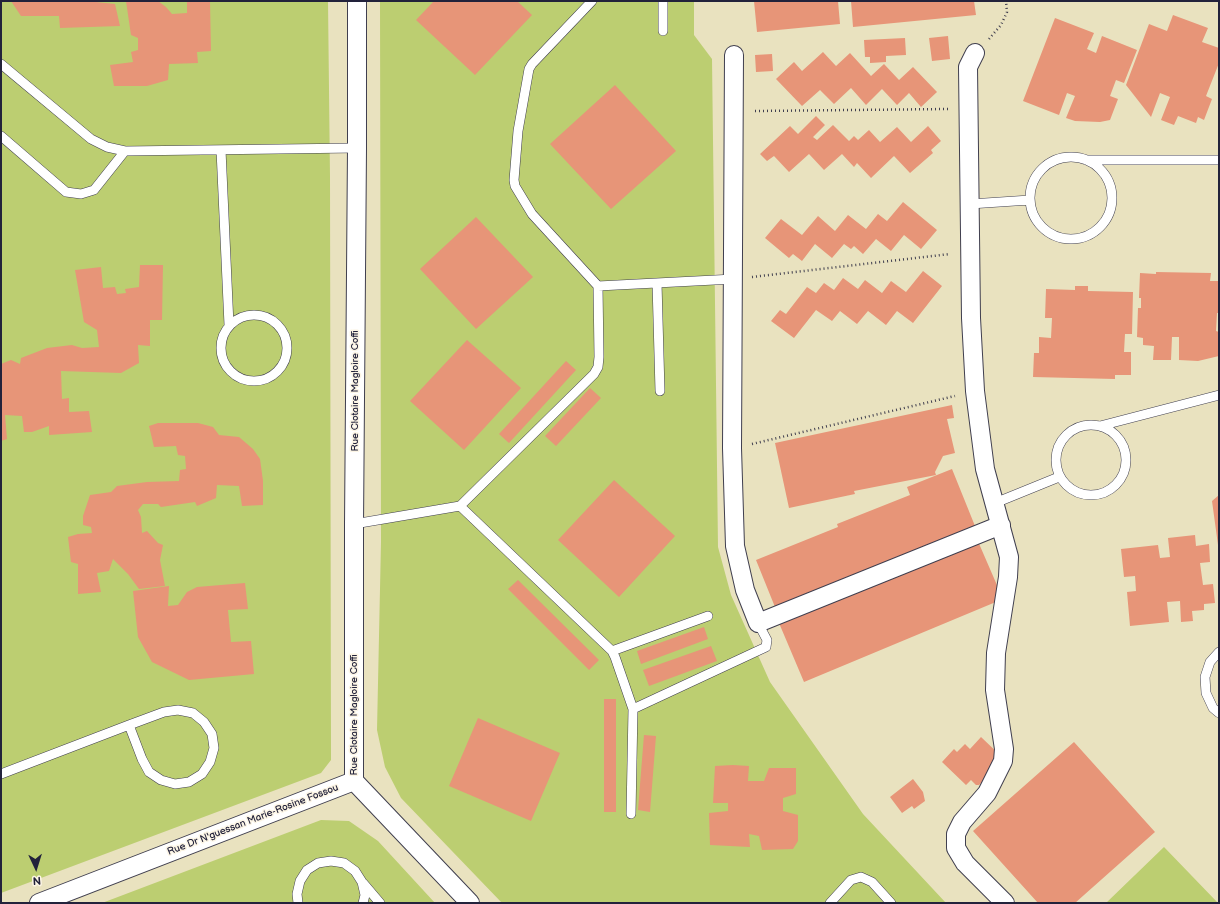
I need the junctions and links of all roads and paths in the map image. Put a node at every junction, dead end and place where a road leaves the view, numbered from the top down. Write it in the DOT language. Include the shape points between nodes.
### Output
graph roads {
  1 [pos="357,1"];
  2 [pos="592,1"];
  3 [pos="663,1"];
  4 [pos="1006,1"];
  5 [pos="663,31"];
  6 [pos="975,53"];
  7 [pos="734,55"];
  8 [pos="1,64"];
  9 [pos="968,109"];
  10 [pos="734,111"];
  11 [pos="1,136"];
  12 [pos="357,148"];
  13 [pos="221,150"];
  14 [pos="125,151"];
  15 [pos="1086,160"];
  16 [pos="1219,160"];
  17 [pos="1030,200"];
  18 [pos="970,204"];
  19 [pos="970,252"];
  20 [pos="734,279"];
  21 [pos="657,283"];
  22 [pos="598,286"];
  23 [pos="229,325"];
  24 [pos="660,391"];
  25 [pos="975,391"];
  26 [pos="1219,395"];
  27 [pos="1100,426"];
  28 [pos="732,448"];
  29 [pos="1059,478"];
  30 [pos="995,503"];
  31 [pos="460,506"];
  32 [pos="354,524"];
  33 [pos="1001,524"];
  34 [pos="708,616"];
  35 [pos="758,623"];
  36 [pos="612,651"];
  37 [pos="1219,652"];
  38 [pos="633,709"];
  39 [pos="1219,713"];
  40 [pos="130,725"];
  41 [pos="1,774"];
  42 [pos="354,781"];
  43 [pos="630,814"];
  44 [pos="362,882"];
  45 [pos="39,903"];
  46 [pos="298,903"];
  47 [pos="363,903"];
  48 [pos="380,903"];
  49 [pos="470,903"];
  50 [pos="830,903"];
  51 [pos="891,903"];
  52 [pos="1005,903"];
  1 -- 12 [label="street, Rue Clotaire Magloire Coffi"];
  2 -- 22 [label="lane" via="529,69 518,131 514,180 517,190 532,214"];
  3 -- 5 [label="lane"];
  4 -- 6 [label="path" via="1007,12 1001,25"];
  6 -- 9 [label="street" via="968,67"];
  7 -- 10 [label="street"];
  8 -- 14 [label="lane" via="91,139"];
  9 -- 10 [label="path"];
  9 -- 18 [label="street"];
  10 -- 20 [label="street"];
  11 -- 14 [label="lane" via="66,192 81,194 94,190"];
  12 -- 13 [label="lane"];
  12 -- 32 [label="street, Rue Clotaire Magloire Coffi"];
  13 -- 14 [label="lane"];
  13 -- 23 [label="lane"];
  15 -- 16 [label="lane"];
  15 -- 17 [label="lane" via="1070,157 1054,161 1041,170 1032,184"];
  15 -- 17 [label="lane" via="1099,168 1109,181 1113,197 1106,220 1088,236 1073,239 1057,237 1043,228 1034,215"];
  17 -- 18 [label="lane"];
  18 -- 19 [label="street"];
  19 -- 20 [label="path"];
  19 -- 25 [label="street"];
  20 -- 21 [label="lane"];
  20 -- 28 [label="street"];
  21 -- 22 [label="lane"];
  21 -- 24 [label="lane"];
  22 -- 31 [label="lane" via="599,357 594,374"];
  23 -- 23 [label="lane" via="222,336 220,349 223,362 231,373 242,380 256,382 268,379 279,371 286,360 288,347 285,334 278,324 266,317 253,315 240,318"];
  25 -- 28 [label="path"];
  25 -- 30 [label="street" via="985,470"];
  26 -- 27 [label="lane"];
  27 -- 29 [label="lane" via="1087,425 1074,429 1063,438 1056,450 1055,464"];
  27 -- 29 [label="lane" via="1114,432 1123,444 1127,457 1126,471 1119,483 1108,492 1095,496 1081,495 1068,488"];
  28 -- 35 [label="street" via="735,546 745,590"];
  29 -- 30 [label="lane"];
  30 -- 33 [label="street"];
  31 -- 32 [label="lane"];
  31 -- 36 [label="lane"];
  32 -- 42 [label="street, Rue Clotaire Magloire Coffi"];
  33 -- 35 [label="street"];
  33 -- 52 [label="street" via="1009,557 996,653 995,690 1004,749 1003,761 987,793 962,822 956,834 956,848 965,863"];
  34 -- 36 [label="lane"];
  35 -- 38 [label="lane" via="766,640 766,646 762,650"];
  36 -- 38 [label="lane"];
  37 -- 39 [label="lane" via="1210,662 1205,677 1206,693 1213,708"];
  38 -- 43 [label="lane"];
  40 -- 40 [label="lane" via="149,772 161,780 175,784 189,782 202,774 210,762 214,748 212,734 204,722 192,713 178,710 164,712"];
  40 -- 41 [label="lane"];
  42 -- 45 [label="street, Rue Dr N'guessan Marie-Rosine Fossou"];
  42 -- 49 [label="street"];
  44 -- 46 [label="lane" via="355,871 344,863 318,863 307,870 300,881"];
  44 -- 47 [label="lane" via="365,895"];
  44 -- 48 [label="lane"];
  50 -- 51 [label="lane" via="851,880 861,878 872,882"];
}
